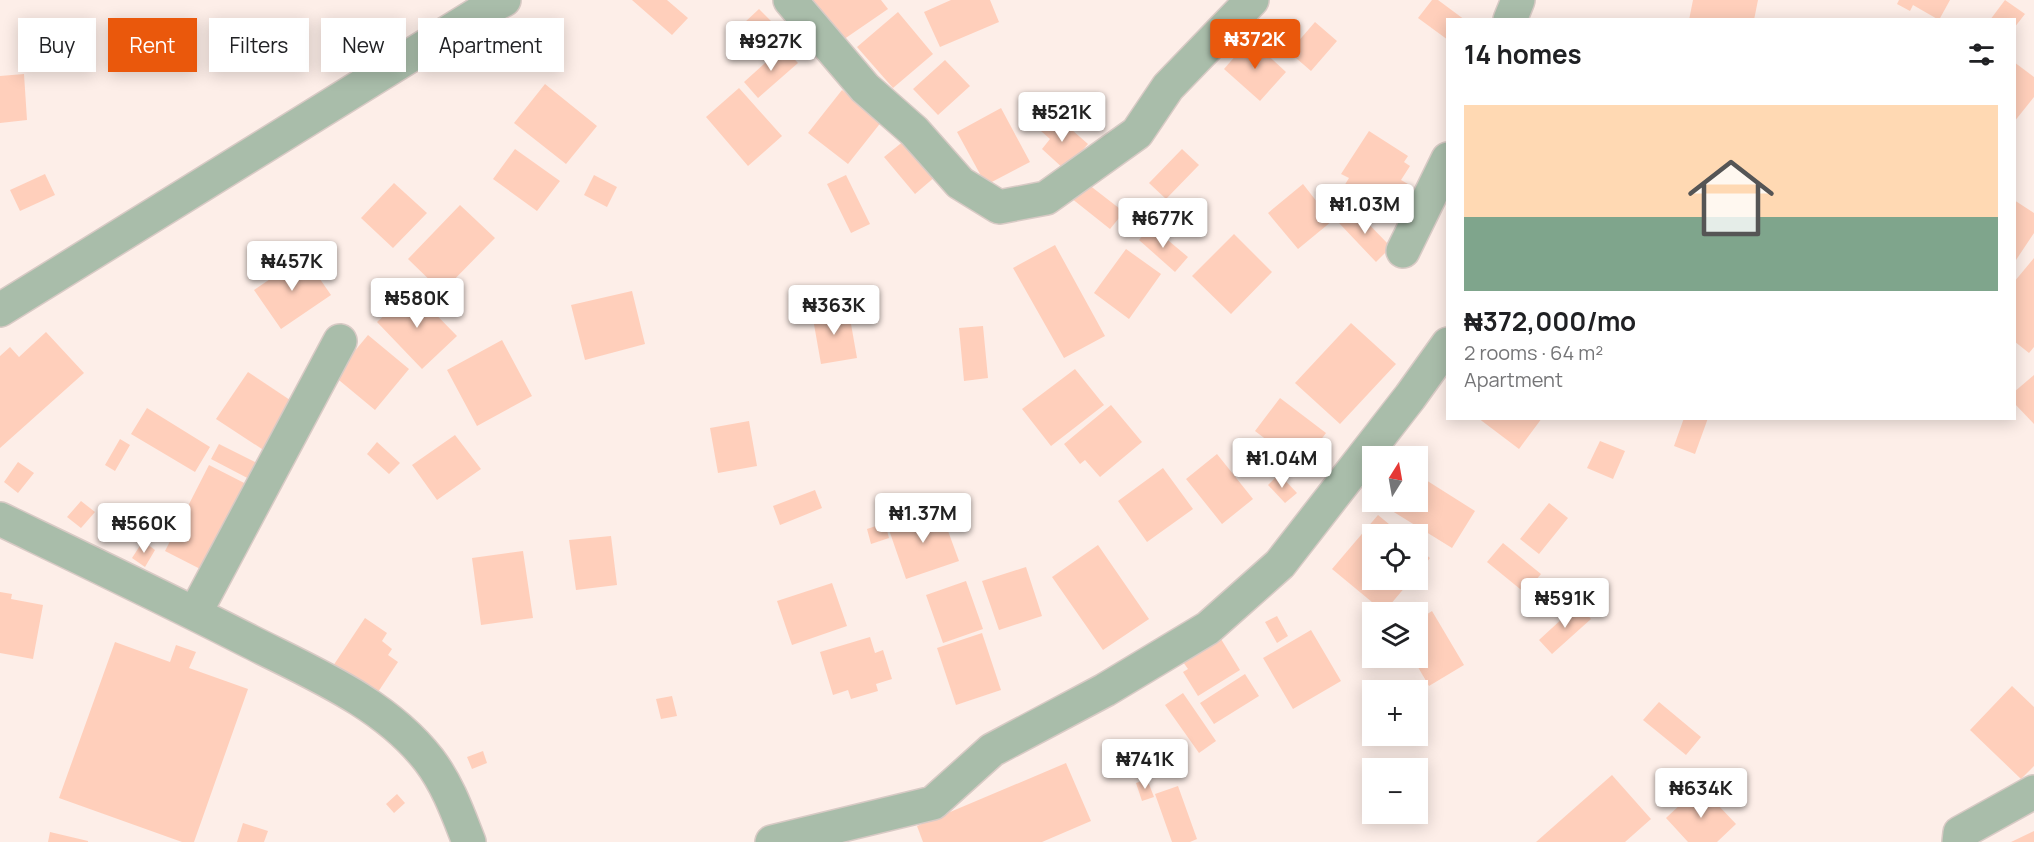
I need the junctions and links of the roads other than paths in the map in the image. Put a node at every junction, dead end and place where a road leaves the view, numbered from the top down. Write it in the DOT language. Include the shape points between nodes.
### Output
graph roads {
  1 [pos="504,0"];
  2 [pos="790,0"];
  3 [pos="1252,0"];
  4 [pos="1518,0"];
  5 [pos="1511,18"];
  6 [pos="1446,163"];
  7 [pos="1403,251"];
  8 [pos="0,310"];
  9 [pos="340,341"];
  10 [pos="1446,347"];
  11 [pos="0,519"];
  12 [pos="195,613"];
  13 [pos="2034,792"];
  14 [pos="469,842"];
  15 [pos="772,842"];
  16 [pos="1959,842"];
  1 -- 8 [label="street"];
  2 -- 3 [label="street" via="865,88 914,131 960,183 999,207 1046,198 1137,133 1168,87"];
  4 -- 5 [label="street"];
  6 -- 7 [label="street"];
  9 -- 12 [label="street"];
  10 -- 15 [label="street" via="1280,564 1208,628 1105,690 992,750 933,803"];
  11 -- 12 [label="street"];
  12 -- 14 [label="street" via="315,675 397,727 430,761 453,800"];
  13 -- 16 [label="street" via="1960,833"];
}
